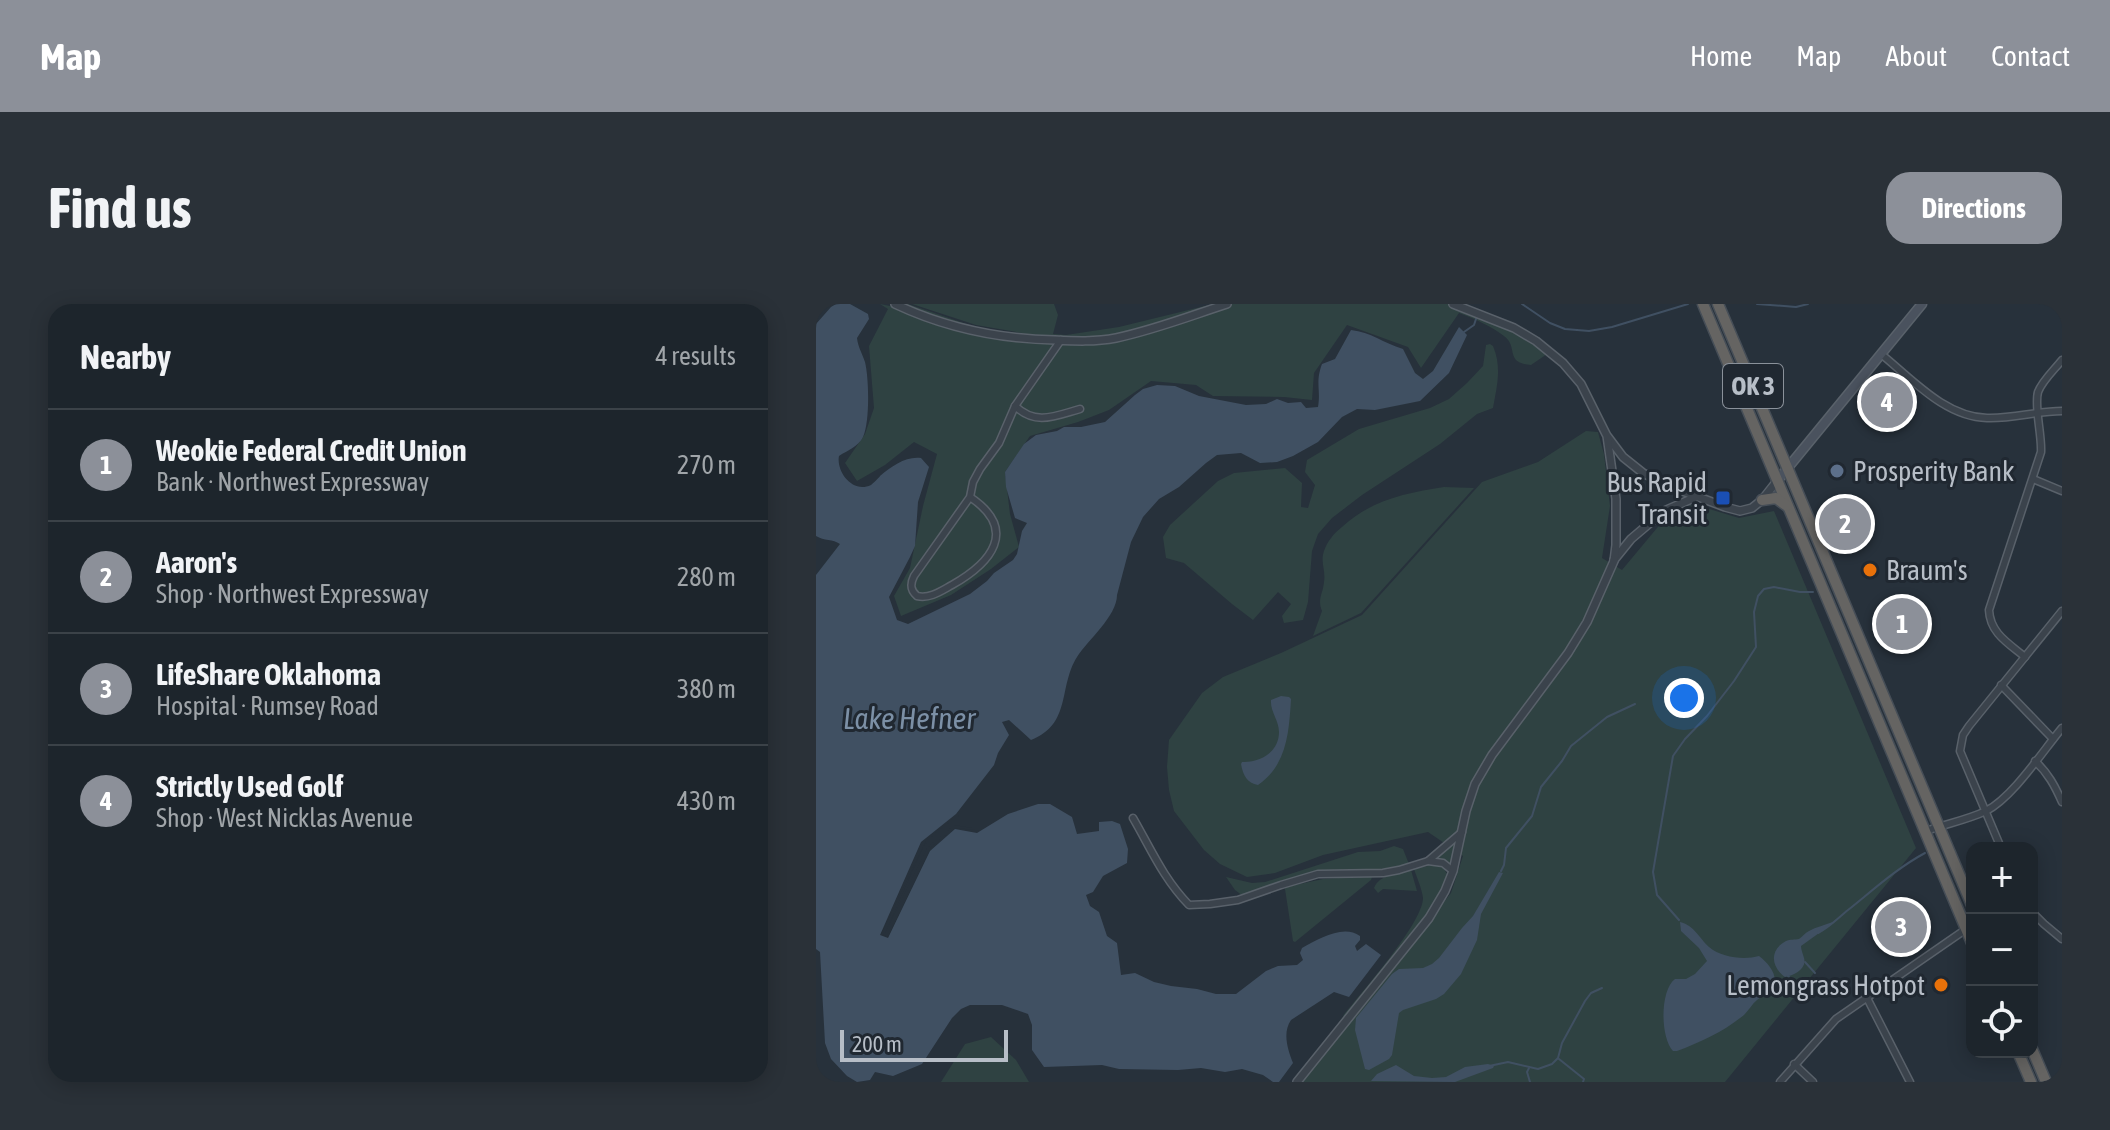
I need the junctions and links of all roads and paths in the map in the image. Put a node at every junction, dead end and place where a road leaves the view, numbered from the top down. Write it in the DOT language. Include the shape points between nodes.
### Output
graph roads {
  1 [pos="895,304"];
  2 [pos="1227,304"];
  3 [pos="1453,304"];
  4 [pos="1703,304"];
  5 [pos="1718,304"];
  6 [pos="1922,304"];
  7 [pos="1061,340"];
  8 [pos="1881,354"];
  9 [pos="2062,360"];
  10 [pos="1015,406"];
  11 [pos="1080,409"];
  12 [pos="2062,411"];
  13 [pos="2039,413"];
  14 [pos="1607,436"];
  15 [pos="1788,468"];
  16 [pos="2033,479"];
  17 [pos="1777,481"];
  18 [pos="2062,491"];
  19 [pos="970,497"];
  20 [pos="1696,497"];
  21 [pos="1762,500"];
  22 [pos="1789,507"];
  23 [pos="1614,561"];
  24 [pos="2062,611"];
  25 [pos="2025,657"];
  26 [pos="1870,663"];
  27 [pos="1857,668"];
  28 [pos="2001,685"];
  29 [pos="2062,728"];
  30 [pos="2053,739"];
  31 [pos="2035,761"];
  32 [pos="2062,802"];
  33 [pos="1986,811"];
  34 [pos="1133,818"];
  35 [pos="1939,826"];
  36 [pos="1926,831"];
  37 [pos="1462,832"];
  38 [pos="1999,842"];
  39 [pos="1428,861"];
  40 [pos="1453,871"];
  41 [pos="1966,891"];
  42 [pos="2034,914"];
  43 [pos="1966,920"];
  44 [pos="1966,929"];
  45 [pos="2062,939"];
  46 [pos="1867,998"];
  47 [pos="2021,1058"];
  48 [pos="2036,1058"];
  49 [pos="2038,1063"];
  50 [pos="1794,1064"];
  51 [pos="2025,1067"];
  52 [pos="1297,1082"];
  53 [pos="1780,1082"];
  54 [pos="1813,1082"];
  55 [pos="1910,1082"];
  56 [pos="2031,1082"];
  57 [pos="2046,1082"];
  1 -- 7 [label="street" via="974,332"];
  2 -- 7 [label="street" via="1116,338"];
  3 -- 14 [label="street" via="1546,348 1581,384"];
  4 -- 17 [label="highway, OK 3"];
  5 -- 15 [label="highway, OK 3"];
  6 -- 8 [label="main road"];
  7 -- 10 [label="street"];
  8 -- 13 [label="street" via="1939,401 1966,414 1992,418"];
  8 -- 15 [label="main road"];
  9 -- 13 [label="street" via="2038,391"];
  10 -- 11 [label="street" via="1037,419"];
  10 -- 19 [label="street"];
  12 -- 13 [label="street"];
  13 -- 16 [label="street" via="2041,452"];
  14 -- 20 [label="street" via="1643,473"];
  14 -- 23 [label="street" via="1616,499"];
  15 -- 17 [label="main road"];
  15 -- 26 [label="highway, OK 3"];
  16 -- 18 [label="street"];
  16 -- 25 [label="street" via="1989,610 1997,634"];
  17 -- 21 [label="street"];
  17 -- 22 [label="highway, OK 3"];
  19 -- 19 [label="street" via="914,576 911,588 917,596 933,595 971,574 990,553 993,518"];
  20 -- 21 [label="street" via="1740,511"];
  20 -- 23 [label="street" via="1664,511"];
  21 -- 22 [label="highway" via="1776,498"];
  22 -- 27 [label="highway, OK 3"];
  23 -- 37 [label="street" via="1568,653 1475,784"];
  24 -- 25 [label="street"];
  25 -- 28 [label="street"];
  26 -- 27 [label="highway"];
  26 -- 35 [label="highway, OK 3"];
  27 -- 36 [label="highway, OK 3"];
  28 -- 30 [label="street"];
  28 -- 33 [label="street" via="1965,731 1960,751"];
  29 -- 30 [label="street"];
  30 -- 31 [label="street"];
  31 -- 32 [label="street"];
  31 -- 33 [label="street" via="2006,797"];
  33 -- 35 [label="street"];
  33 -- 38 [label="street"];
  34 -- 39 [label="street" via="1161,870 1189,905 1238,900 1318,874 1383,873"];
  35 -- 36 [label="street"];
  35 -- 41 [label="highway, OK 3"];
  36 -- 43 [label="highway, OK 3"];
  37 -- 39 [label="street"];
  37 -- 40 [label="street"];
  39 -- 40 [label="street"];
  40 -- 52 [label="street" via="1429,918"];
  42 -- 45 [label="street"];
  44 -- 46 [label="street"];
  46 -- 50 [label="street" via="1836,1019"];
  46 -- 55 [label="street"];
  47 -- 51 [label="highway"];
  48 -- 49 [label="highway"];
  49 -- 51 [label="highway"];
  49 -- 57 [label="highway"];
  50 -- 53 [label="street"];
  50 -- 54 [label="street"];
  51 -- 56 [label="highway"];
}
